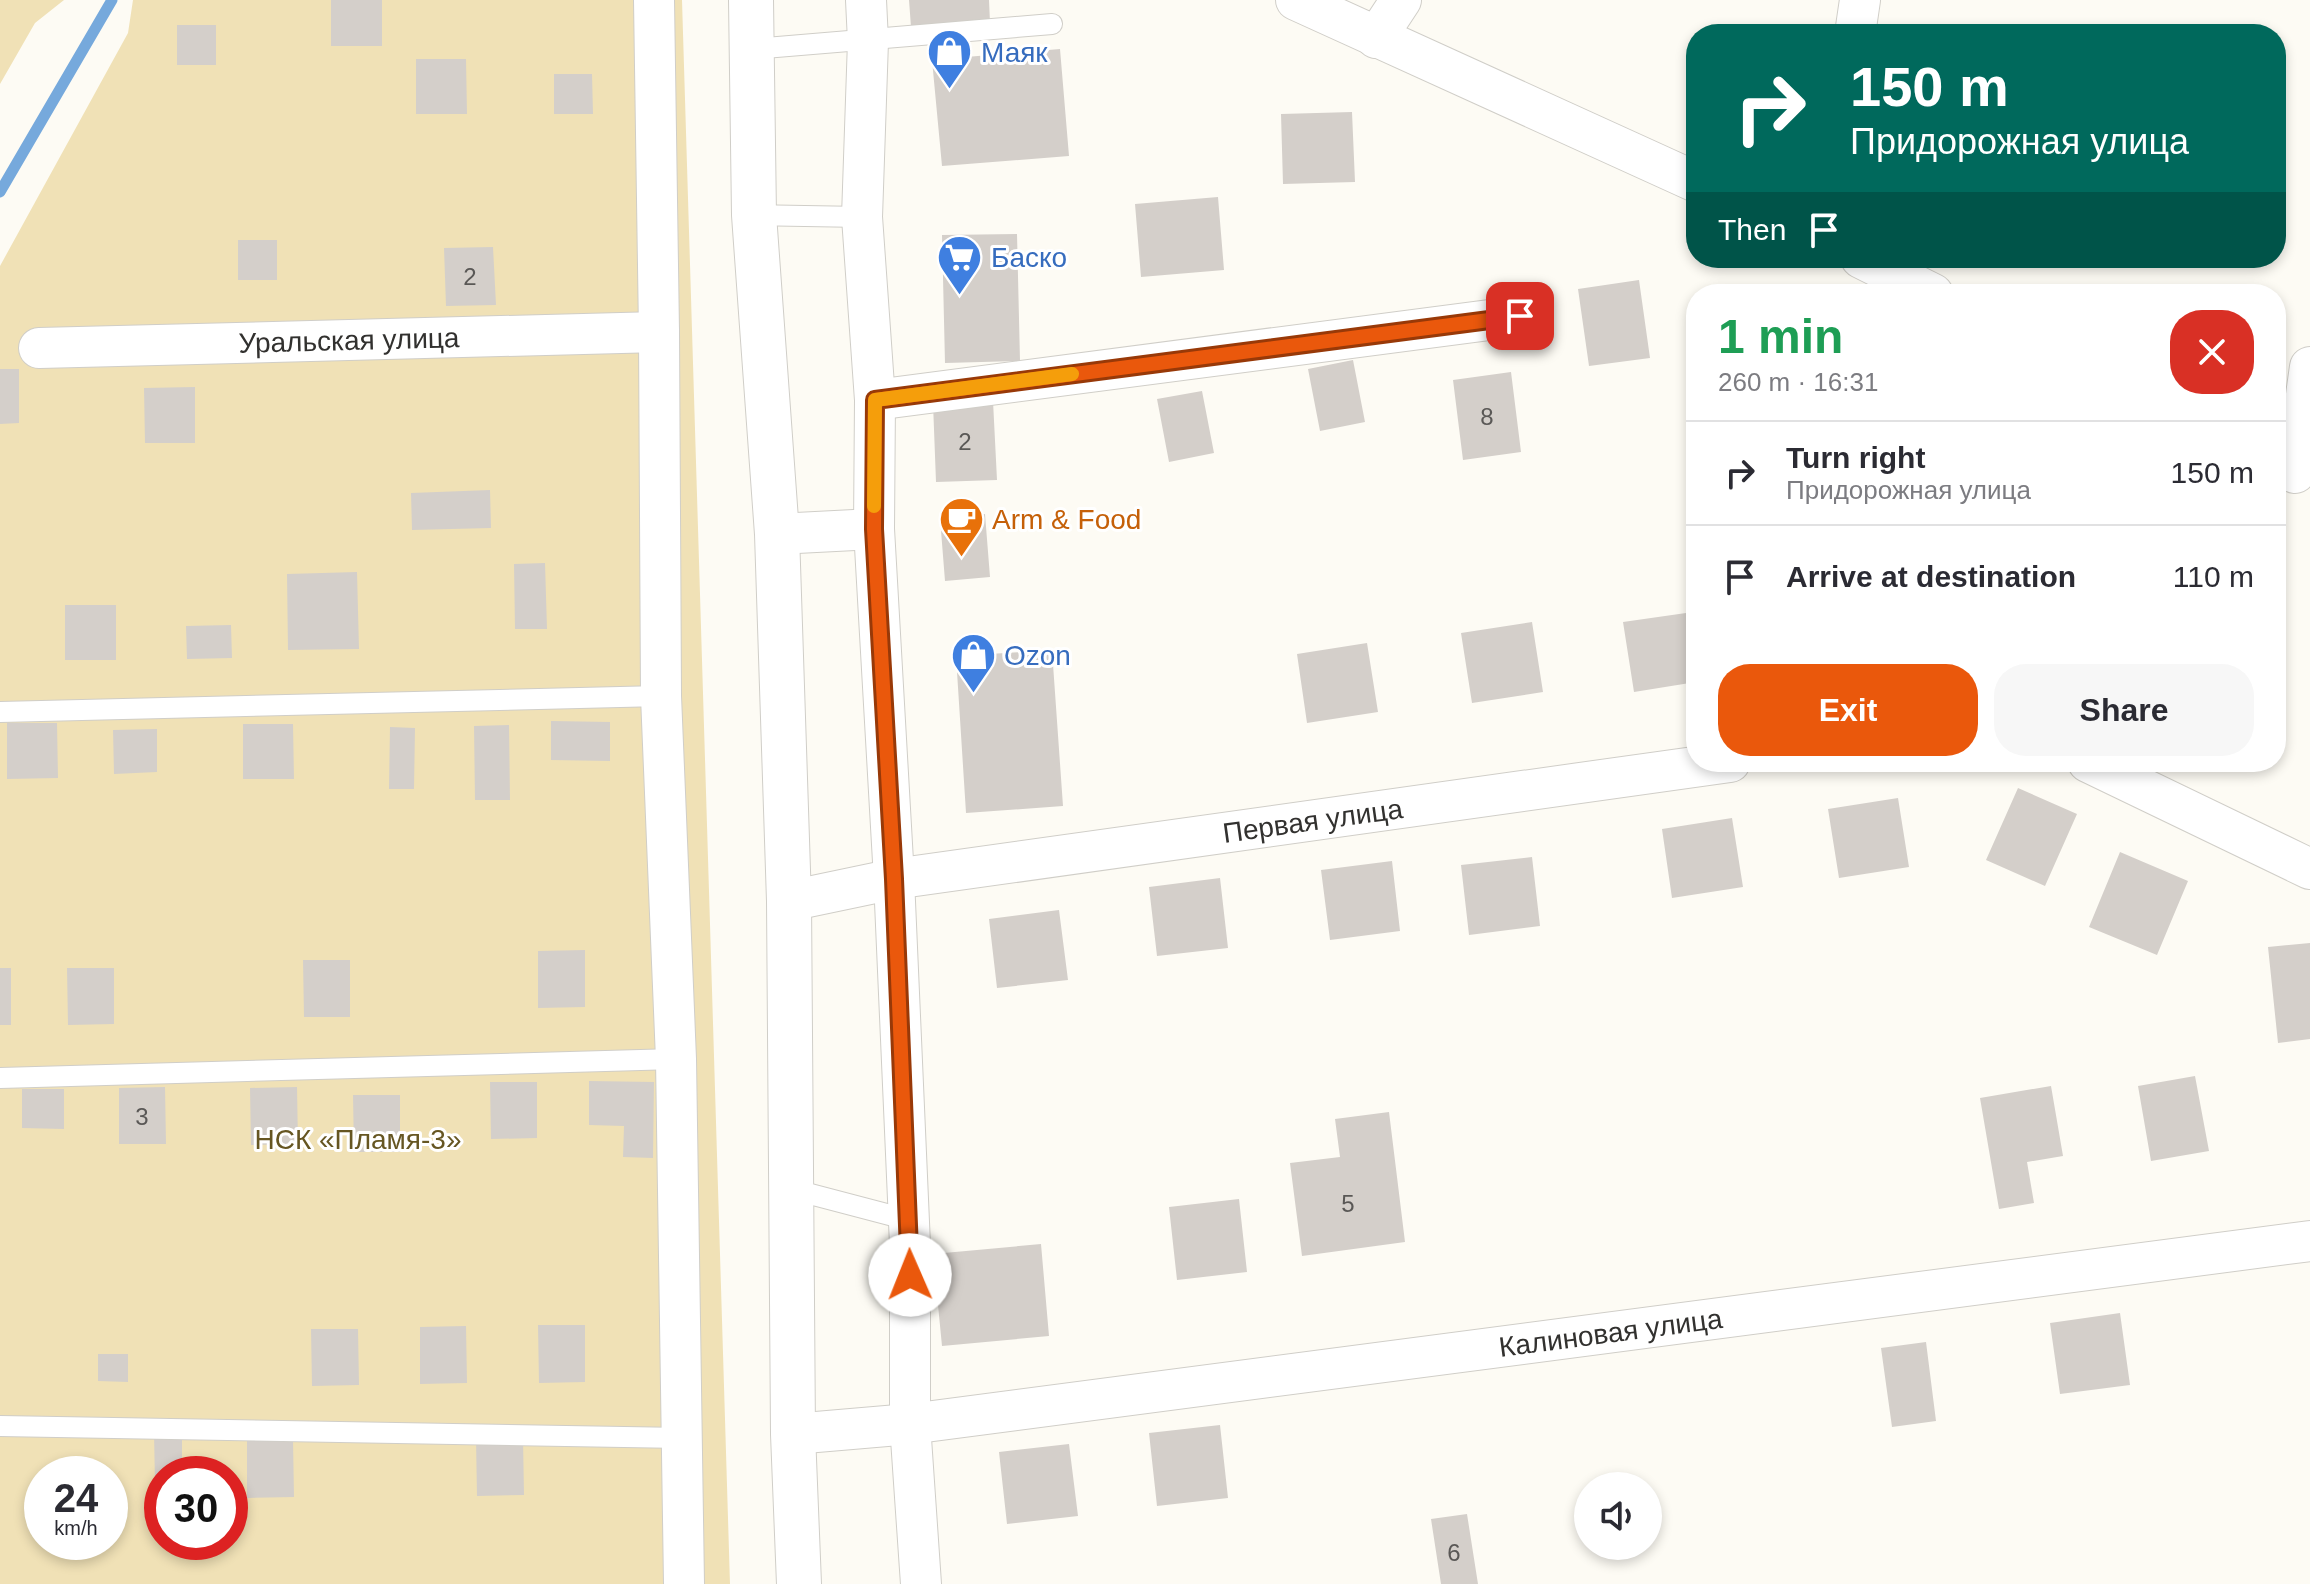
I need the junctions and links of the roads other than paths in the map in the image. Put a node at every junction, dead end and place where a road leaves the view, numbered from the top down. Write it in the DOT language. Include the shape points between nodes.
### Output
graph roads {
  1 [pos="654,0"];
  2 [pos="751,0"];
  3 [pos="866,0"];
  4 [pos="1296,0"];
  5 [pos="1401,0"];
  6 [pos="1860,0"];
  7 [pos="1052,24"];
  8 [pos="1856,24"];
  9 [pos="1376,38"];
  10 [pos="868,41"];
  11 [pos="753,49"];
  12 [pos="1686,178"];
  13 [pos="754,215"];
  14 [pos="862,217"];
  15 [pos="1881,268"];
  16 [pos="1913,284"];
  17 [pos="1520,316"];
  18 [pos="659,332"];
  19 [pos="39,348"];
  20 [pos="2310,367"];
  21 [pos="875,400"];
  22 [pos="2294,473"];
  23 [pos="874,529"];
  24 [pos="777,534"];
  25 [pos="661,696"];
  26 [pos="0,712"];
  27 [pos="1686,768"];
  28 [pos="2109,772"];
  29 [pos="2310,869"];
  30 [pos="894,879"];
  31 [pos="789,901"];
  32 [pos="676,1059"];
  33 [pos="0,1078"];
  34 [pos="791,1189"];
  35 [pos="909,1220"];
  36 [pos="2310,1241"];
  37 [pos="910,1424"];
  38 [pos="0,1426"];
  39 [pos="793,1434"];
  40 [pos="682,1438"];
  41 [pos="684,1584"];
  42 [pos="799,1584"];
  43 [pos="921,1584"];
  1 -- 18 [label="street"];
  2 -- 11 [label="street"];
  3 -- 10 [label="street"];
  4 -- 9 [label="street"];
  5 -- 9 [label="street"];
  6 -- 8 [label="street"];
  7 -- 10 [label="lane"];
  9 -- 12 [label="street"];
  10 -- 11 [label="lane"];
  10 -- 14 [label="street"];
  11 -- 13 [label="street"];
  13 -- 14 [label="lane"];
  13 -- 24 [label="street"];
  14 -- 21 [label="street"];
  15 -- 16 [label="street"];
  17 -- 21 [label="street"];
  18 -- 19 [label="street, Уральская улица"];
  18 -- 25 [label="street"];
  20 -- 22 [label="street"];
  21 -- 23 [label="street"];
  23 -- 24 [label="street"];
  23 -- 30 [label="street"];
  24 -- 31 [label="street"];
  25 -- 26 [label="lane"];
  25 -- 32 [label="street"];
  27 -- 30 [label="street, Первая улица"];
  28 -- 29 [label="street"];
  30 -- 31 [label="street, Первая улица"];
  30 -- 35 [label="street"];
  31 -- 34 [label="street"];
  32 -- 33 [label="lane"];
  32 -- 40 [label="street"];
  34 -- 35 [label="lane"];
  34 -- 39 [label="street"];
  35 -- 37 [label="street"];
  36 -- 37 [label="street, Калиновая улица"];
  37 -- 39 [label="street, Калиновая улица"];
  37 -- 43 [label="street"];
  38 -- 40 [label="lane"];
  39 -- 42 [label="street"];
  40 -- 41 [label="street"];
}
